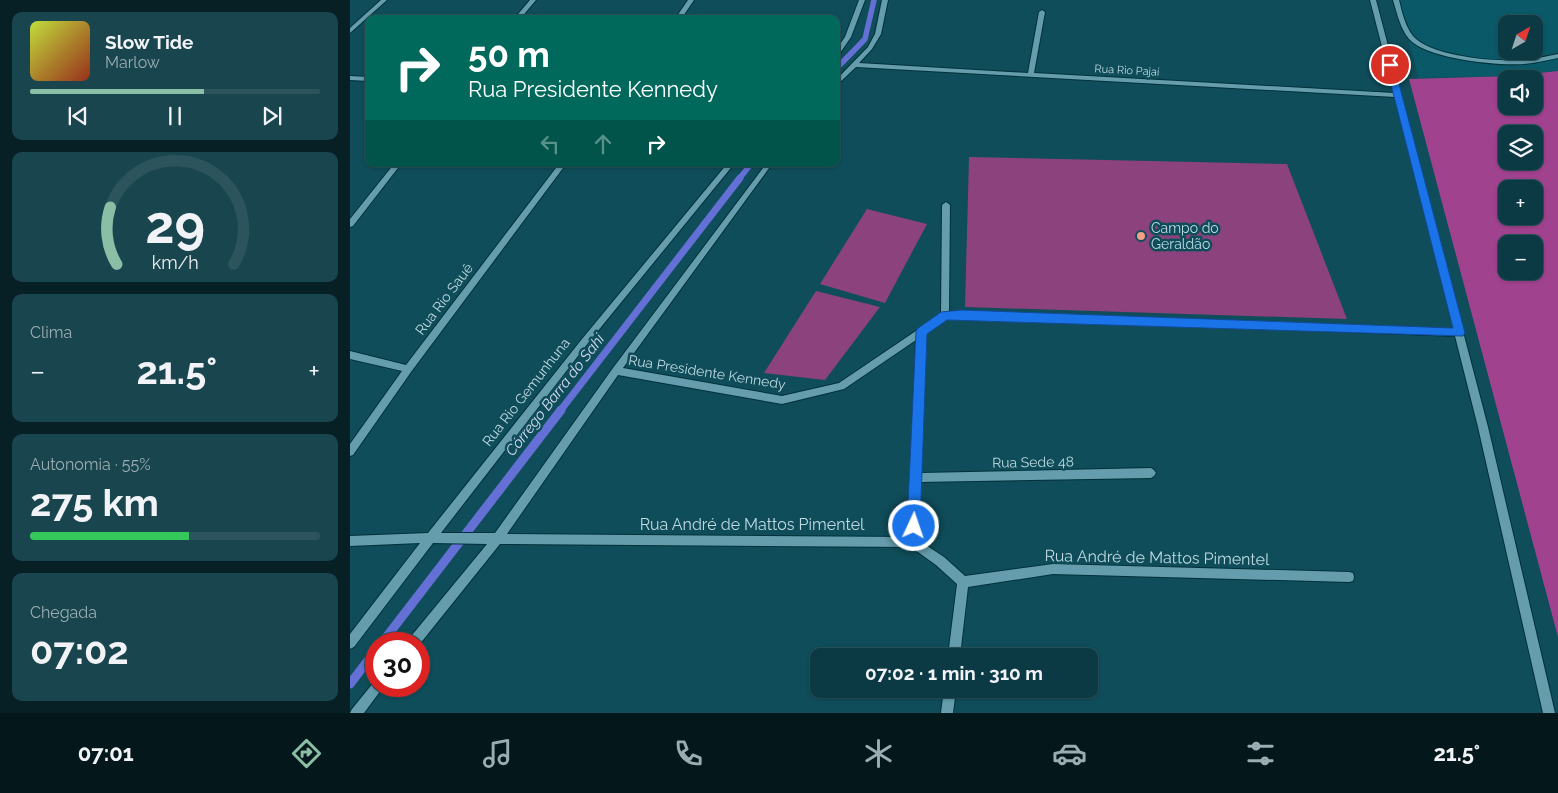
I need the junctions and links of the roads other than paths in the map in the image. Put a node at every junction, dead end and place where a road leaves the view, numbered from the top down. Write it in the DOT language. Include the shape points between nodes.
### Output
graph roads {
  1 [pos="384,0"];
  2 [pos="534,0"];
  3 [pos="692,0"];
  4 [pos="862,0"];
  5 [pos="885,0"];
  6 [pos="1373,0"];
  7 [pos="1396,0"];
  8 [pos="1042,12"];
  9 [pos="368,15"];
  10 [pos="521,15"];
  11 [pos="681,15"];
  12 [pos="365,17"];
  13 [pos="350,31"];
  14 [pos="840,48"];
  15 [pos="1558,56"];
  16 [pos="855,64"];
  17 [pos="1031,74"];
  18 [pos="350,78"];
  19 [pos="365,80"];
  20 [pos="840,80"];
  21 [pos="1397,95"];
  22 [pos="396,167"];
  23 [pos="561,167"];
  24 [pos="728,167"];
  25 [pos="766,167"];
  26 [pos="946,204"];
  27 [pos="350,224"];
  28 [pos="945,316"];
  29 [pos="921,332"];
  30 [pos="1459,333"];
  31 [pos="350,355"];
  32 [pos="408,369"];
  33 [pos="616,372"];
  34 [pos="1483,427"];
  35 [pos="350,452"];
  36 [pos="1151,473"];
  37 [pos="916,478"];
  38 [pos="430,538"];
  39 [pos="497,539"];
  40 [pos="350,541"];
  41 [pos="913,542"];
  42 [pos="1349,577"];
  43 [pos="963,582"];
  44 [pos="422,632"];
  45 [pos="350,643"];
  46 [pos="955,648"];
  47 [pos="369,697"];
  48 [pos="949,698"];
  49 [pos="356,713"];
  50 [pos="947,713"];
  51 [pos="1550,713"];
  1 -- 9 [label="street"];
  2 -- 10 [label="street"];
  3 -- 11 [label="street"];
  4 -- 14 [label="street" via="848,37"];
  5 -- 16 [label="street" via="878,34"];
  6 -- 21 [label="street"];
  7 -- 15 [label="street" via="1402,21 1415,41 1450,56 1513,62"];
  8 -- 17 [label="street"];
  12 -- 13 [label="street"];
  16 -- 17 [label="street, Rua Rio Pajaí"];
  16 -- 20 [label="street"];
  17 -- 21 [label="street, Rua Rio Pajaí"];
  18 -- 19 [label="street"];
  21 -- 30 [label="street"];
  22 -- 27 [label="street"];
  23 -- 32 [label="street, Rua Rio Sauê"];
  24 -- 38 [label="street, Rua Rio Gemunhuna" via="640,272"];
  25 -- 33 [label="street"];
  26 -- 28 [label="street"];
  28 -- 29 [label="street, Rua Presidente Kennedy"];
  28 -- 30 [label="street, Rua Presidente Kennedy" via="962,314"];
  29 -- 33 [label="street, Rua Presidente Kennedy" via="841,386 782,400"];
  29 -- 37 [label="street"];
  30 -- 34 [label="street"];
  31 -- 32 [label="street"];
  32 -- 35 [label="street, Rua Rio Sauê"];
  33 -- 39 [label="street"];
  34 -- 51 [label="street"];
  36 -- 37 [label="street, Rua Sede 48"];
  37 -- 41 [label="street"];
  38 -- 39 [label="street, Rua André de Mattos Pimentel"];
  38 -- 40 [label="street, Rua André de Mattos Pimentel"];
  38 -- 45 [label="street, Rua Rio Gemunhuna"];
  39 -- 41 [label="street, Rua André de Mattos Pimentel"];
  39 -- 44 [label="street"];
  41 -- 43 [label="street"];
  42 -- 43 [label="street, Rua André de Mattos Pimentel" via="1054,569"];
  43 -- 46 [label="street"];
  47 -- 49 [label="street"];
  48 -- 50 [label="street"];
}
